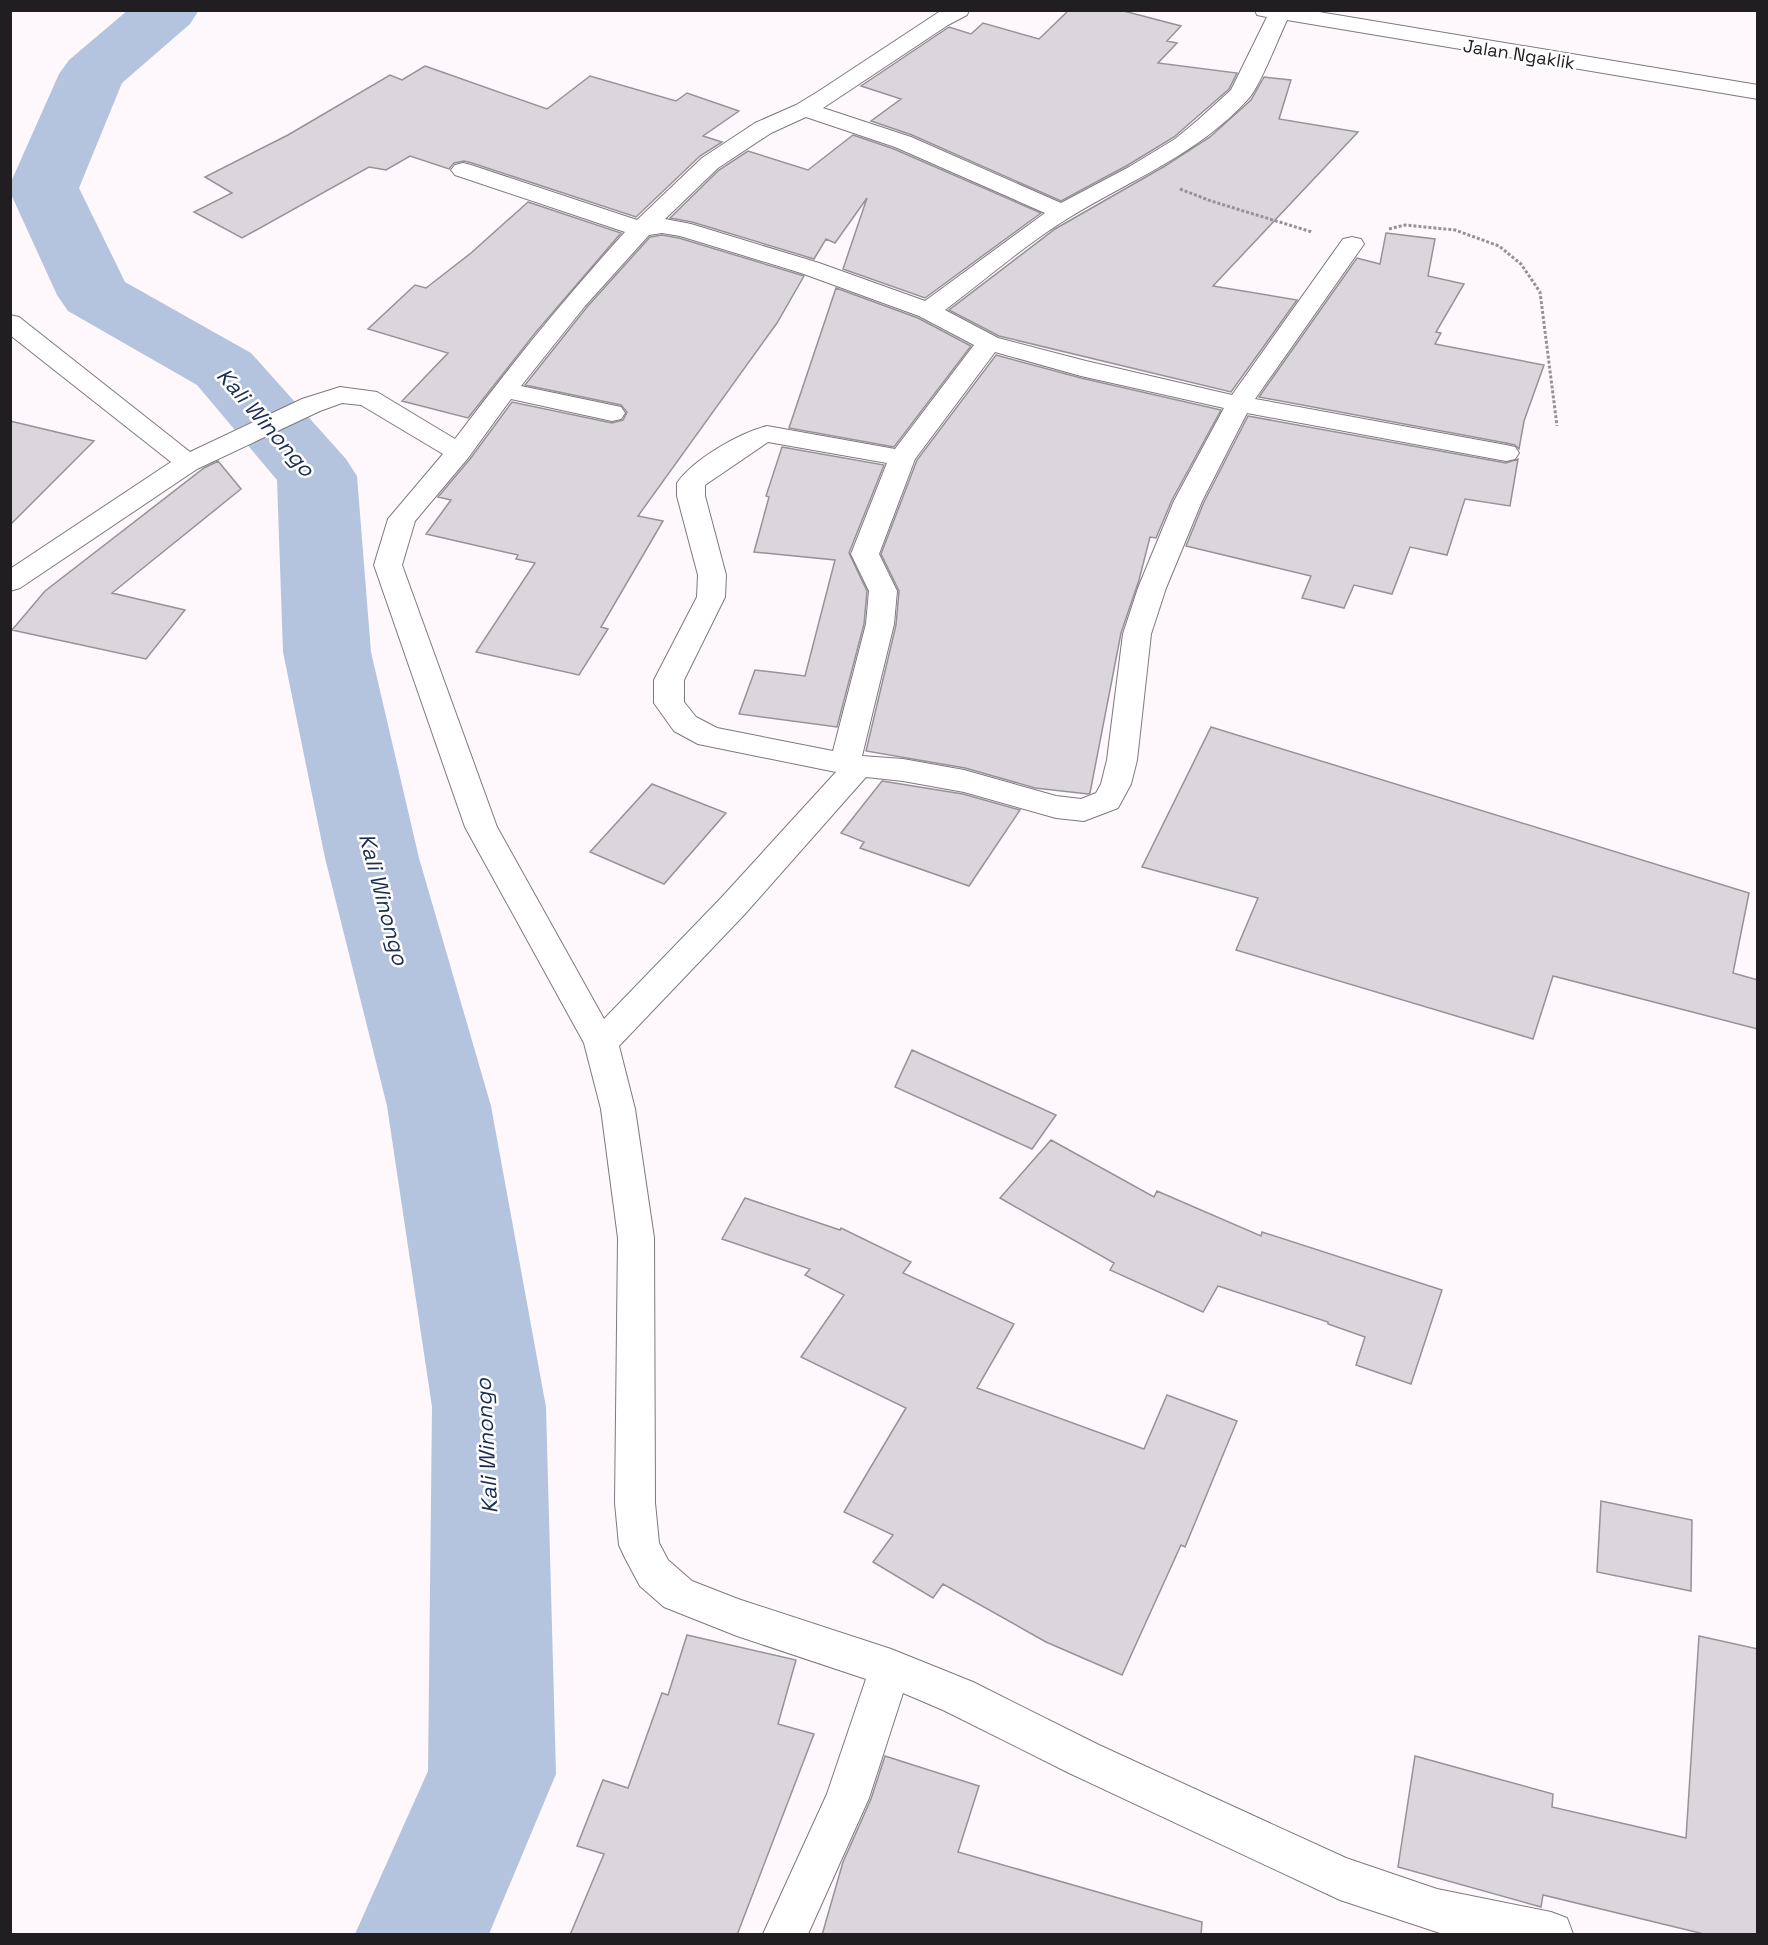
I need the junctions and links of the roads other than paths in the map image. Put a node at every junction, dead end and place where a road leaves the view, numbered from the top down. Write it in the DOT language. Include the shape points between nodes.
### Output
graph roads {
  1 [pos="959,10"];
  2 [pos="1273,12"];
  3 [pos="1758,92"];
  4 [pos="804,110"];
  5 [pos="463,170"];
  6 [pos="1062,212"];
  7 [pos="641,229"];
  8 [pos="1352,244"];
  9 [pos="928,312"];
  10 [pos="10,322"];
  11 [pos="989,343"];
  12 [pos="504,390"];
  13 [pos="1239,404"];
  14 [pos="612,413"];
  15 [pos="459,452"];
  16 [pos="1506,453"];
  17 [pos="197,458"];
  18 [pos="902,458"];
  19 [pos="10,582"];
  20 [pos="852,765"];
  21 [pos="601,1043"];
  22 [pos="891,1668"];
  23 [pos="785,1935"];
  24 [pos="1551,1935"];
  1 -- 4 [label="street"];
  2 -- 3 [label="street, Jalan Ngaklik"];
  2 -- 6 [label="street" via="1241,93 1183,144"];
  4 -- 6 [label="street" via="855,123"];
  4 -- 7 [label="street" via="763,128 710,163"];
  5 -- 7 [label="street"];
  6 -- 9 [label="street"];
  7 -- 9 [label="street" via="683,229 810,268"];
  7 -- 12 [label="street"];
  8 -- 13 [label="street"];
  9 -- 11 [label="street"];
  10 -- 17 [label="street"];
  11 -- 13 [label="street"];
  11 -- 18 [label="street"];
  12 -- 14 [label="street"];
  12 -- 15 [label="street"];
  13 -- 16 [label="street"];
  13 -- 20 [label="street" via="1188,501 1152,588 1137,634 1122,760 1107,800 1084,810 1056,807 963,781"];
  15 -- 17 [label="street" via="368,398 340,395"];
  15 -- 21 [label="street" via="402,519 388,565 481,827"];
  17 -- 19 [label="street"];
  18 -- 20 [label="street" via="865,554 884,591"];
  18 -- 20 [label="street" via="766,434 691,483 712,575 711,597 669,680 669,703 685,724 709,737"];
  20 -- 21 [label="street" via="742,896"];
  21 -- 22 [label="street" via="618,1109 636,1238 635,1503 639,1545 654,1574 678,1594"];
  22 -- 23 [label="street" via="847,1798"];
  22 -- 24 [label="street" via="958,1696 1340,1878 1437,1911"];
}
